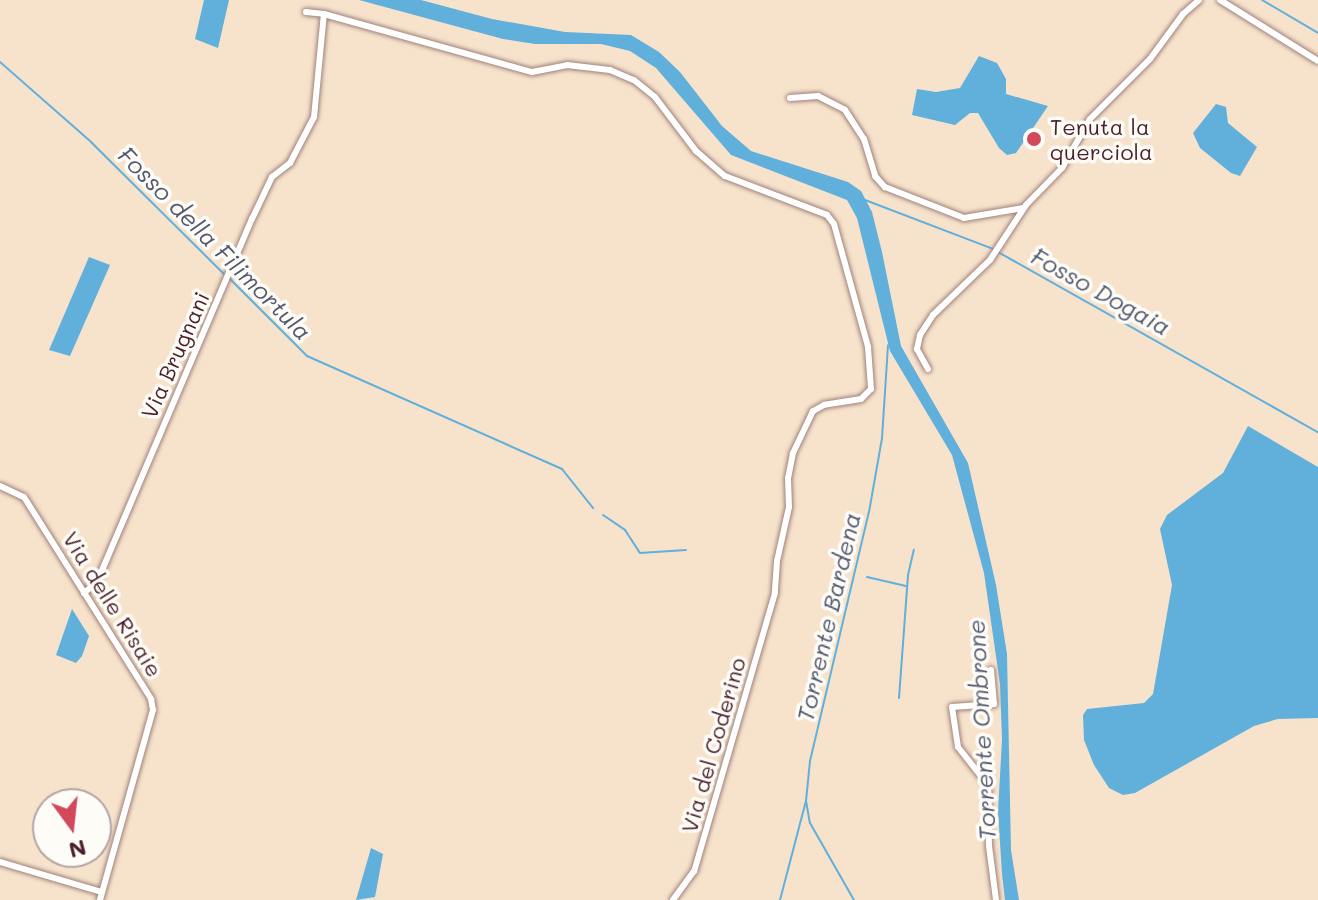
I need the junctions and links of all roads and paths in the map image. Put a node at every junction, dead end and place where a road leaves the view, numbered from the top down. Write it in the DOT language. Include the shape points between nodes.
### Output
graph roads {
  1 [pos="1199,0"];
  2 [pos="1220,0"];
  3 [pos="306,12"];
  4 [pos="324,14"];
  5 [pos="1318,61"];
  6 [pos="790,98"];
  7 [pos="1023,208"];
  8 [pos="928,369"];
  9 [pos="0,486"];
  10 [pos="84,593"];
  11 [pos="991,670"];
  12 [pos="0,862"];
  13 [pos="102,892"];
  14 [pos="100,900"];
  15 [pos="673,900"];
  16 [pos="996,900"];
  1 -- 7 [label="street" via="1094,114 1059,171"];
  2 -- 5 [label="street"];
  3 -- 4 [label="street"];
  4 -- 10 [label="street, Via Brugnani" via="314,117 290,163 272,177 97,582"];
  4 -- 15 [label="street, Via del Coderino" via="532,72 596,66 634,80 725,176 827,215 834,224 868,347 871,389 861,399 813,411 793,453 775,593 694,871"];
  6 -- 7 [label="street" via="818,96 847,113 867,144 875,178 885,187 964,218"];
  7 -- 8 [label="street" via="992,258 933,315 920,335 917,349"];
  9 -- 10 [label="street, Via delle Risaie" via="24,497"];
  10 -- 13 [label="street, Via delle Risaie" via="153,710"];
  11 -- 16 [label="street" via="994,704 952,707 958,747 988,785"];
  12 -- 13 [label="street"];
  13 -- 14 [label="street, Via delle Risaie"];
}
